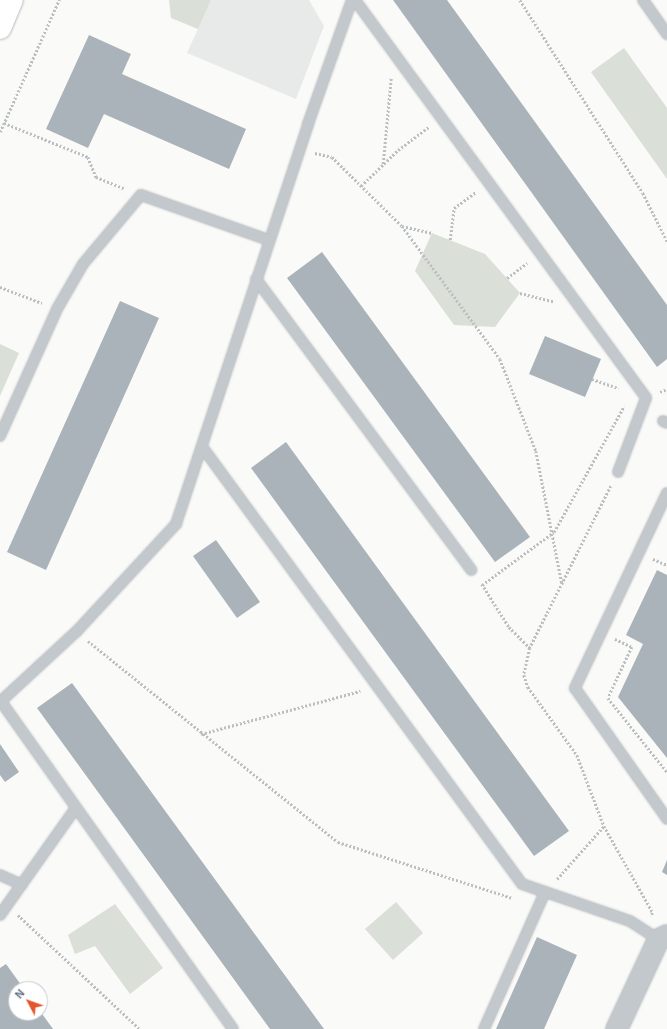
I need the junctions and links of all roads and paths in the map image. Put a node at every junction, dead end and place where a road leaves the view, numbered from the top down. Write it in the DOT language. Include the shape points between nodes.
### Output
graph roads {
  1 [pos="12,0"];
  2 [pos="59,0"];
  3 [pos="354,0"];
  4 [pos="520,0"];
  5 [pos="643,0"];
  6 [pos="0,28"];
  7 [pos="667,34"];
  8 [pos="393,52"];
  9 [pos="441,117"];
  10 [pos="4,123"];
  11 [pos="0,132"];
  12 [pos="299,149"];
  13 [pos="383,164"];
  14 [pos="488,182"];
  15 [pos="361,186"];
  16 [pos="141,195"];
  17 [pos="402,226"];
  18 [pos="432,233"];
  19 [pos="269,240"];
  20 [pos="450,240"];
  21 [pos="667,241"];
  22 [pos="540,253"];
  23 [pos="507,278"];
  24 [pos="256,279"];
  25 [pos="0,287"];
  26 [pos="520,293"];
  27 [pos="57,309"];
  28 [pos="581,309"];
  29 [pos="627,400"];
  30 [pos="0,436"];
  31 [pos="203,448"];
  32 [pos="618,472"];
  33 [pos="667,493"];
  34 [pos="554,532"];
  35 [pos="667,565"];
  36 [pos="650,566"];
  37 [pos="471,570"];
  38 [pos="482,585"];
  39 [pos="562,585"];
  40 [pos="77,631"];
  41 [pos="618,632"];
  42 [pos="530,648"];
  43 [pos="378,687"];
  44 [pos="0,701"];
  45 [pos="200,734"];
  46 [pos="667,772"];
  47 [pos="75,809"];
  48 [pos="667,819"];
  49 [pos="604,826"];
  50 [pos="0,876"];
  51 [pos="22,885"];
  52 [pos="545,892"];
  53 [pos="8,905"];
  54 [pos="539,906"];
  55 [pos="0,915"];
  56 [pos="656,935"];
  57 [pos="140,1029"];
  58 [pos="234,1029"];
  59 [pos="484,1029"];
  60 [pos="616,1029"];
  1 -- 6 [label="main road"];
  2 -- 10 [label="path"];
  3 -- 8 [label="lane"];
  3 -- 12 [label="lane"];
  4 -- 21 [label="path" via="642,193"];
  5 -- 7 [label="lane"];
  8 -- 9 [label="lane"];
  8 -- 13 [label="path"];
  9 -- 13 [label="path"];
  9 -- 14 [label="lane"];
  10 -- 11 [label="path"];
  10 -- 16 [label="path" via="88,157 96,177"];
  12 -- 15 [label="path" via="332,157"];
  12 -- 19 [label="lane"];
  13 -- 15 [label="path"];
  14 -- 20 [label="path" via="454,208"];
  14 -- 22 [label="lane"];
  15 -- 17 [label="path"];
  16 -- 19 [label="lane"];
  16 -- 27 [label="lane" via="83,264"];
  17 -- 18 [label="path"];
  17 -- 34 [label="path" via="500,359 536,451"];
  19 -- 24 [label="lane"];
  22 -- 23 [label="path"];
  22 -- 28 [label="lane"];
  24 -- 31 [label="lane"];
  24 -- 37 [label="lane"];
  25 -- 27 [label="path"];
  26 -- 28 [label="path"];
  27 -- 30 [label="lane"];
  28 -- 32 [label="lane" via="646,398"];
  29 -- 34 [label="path"];
  31 -- 40 [label="lane" via="176,524"];
  31 -- 43 [label="lane"];
  32 -- 39 [label="path"];
  33 -- 48 [label="lane" via="575,688"];
  34 -- 38 [label="path"];
  34 -- 39 [label="path"];
  35 -- 36 [label="path" via="653,559"];
  37 -- 38 [label="path"];
  38 -- 42 [label="path" via="509,627"];
  39 -- 42 [label="path"];
  40 -- 44 [label="lane"];
  40 -- 45 [label="path"];
  41 -- 46 [label="path" via="615,639 632,647 608,698"];
  42 -- 49 [label="path" via="524,664 528,687 577,755"];
  43 -- 45 [label="path"];
  43 -- 52 [label="lane" via="522,884"];
  44 -- 47 [label="lane"];
  45 -- 54 [label="path" via="338,842"];
  47 -- 51 [label="lane"];
  47 -- 58 [label="lane"];
  49 -- 52 [label="path"];
  49 -- 56 [label="path" via="653,913"];
  50 -- 51 [label="lane"];
  51 -- 53 [label="lane"];
  52 -- 54 [label="lane"];
  52 -- 56 [label="lane" via="630,921"];
  53 -- 55 [label="lane"];
  53 -- 57 [label="path"];
  54 -- 59 [label="lane"];
  56 -- 60 [label="street"];
}
